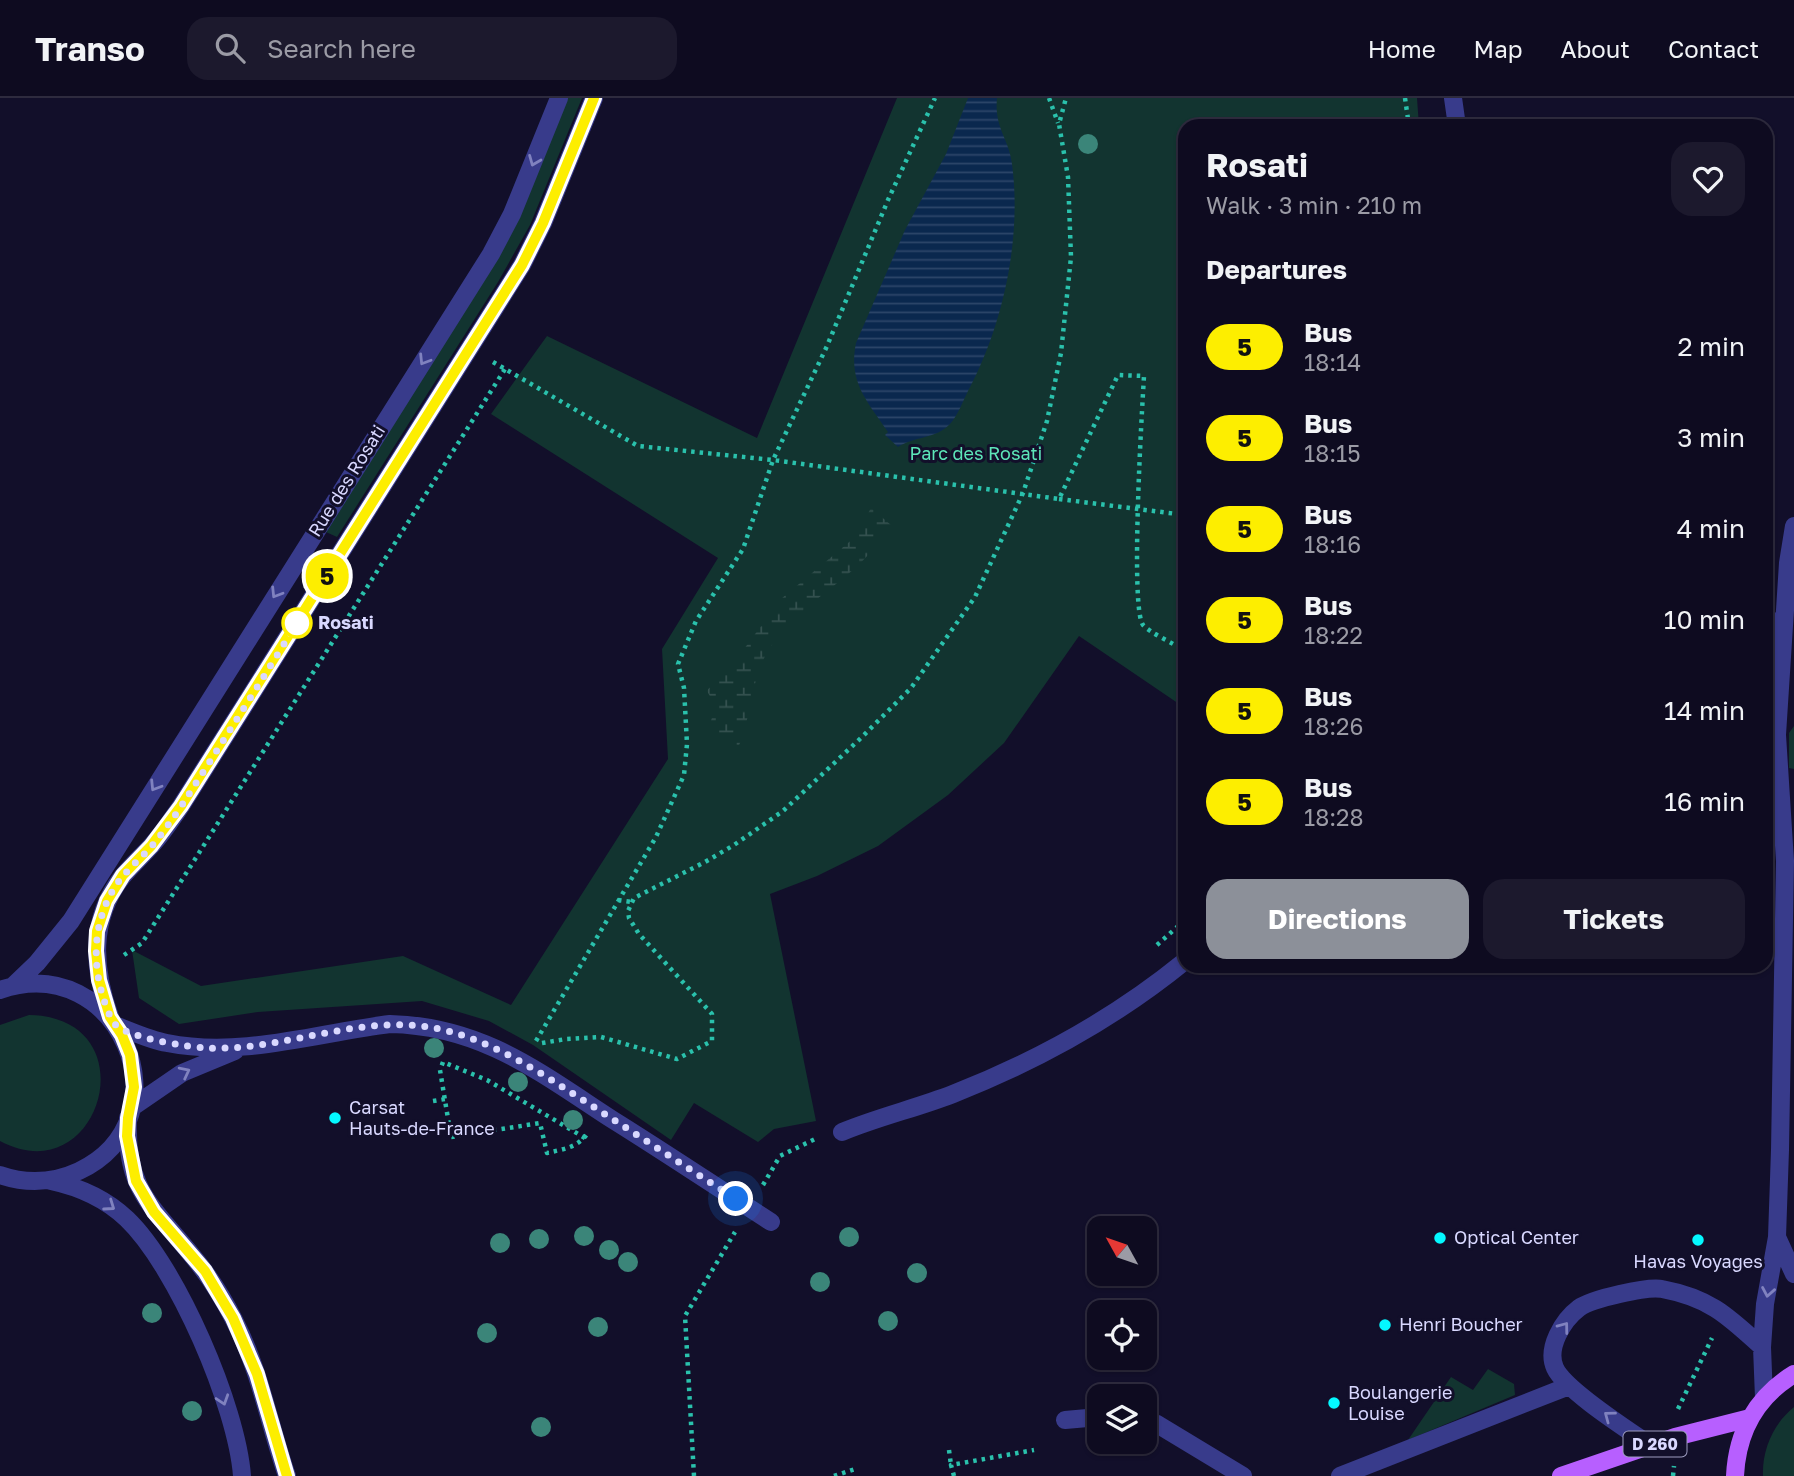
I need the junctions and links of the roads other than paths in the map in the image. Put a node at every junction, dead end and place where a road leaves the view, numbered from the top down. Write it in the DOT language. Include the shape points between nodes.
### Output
graph roads {
  1 [pos="559,98"];
  2 [pos="594,98"];
  3 [pos="1453,98"];
  4 [pos="1456,119"];
  5 [pos="1794,526"];
  6 [pos="1775,622"];
  7 [pos="1794,835"];
  8 [pos="1785,861"];
  9 [pos="1178,966"];
  10 [pos="4,989"];
  11 [pos="113,1022"];
  12 [pos="245,1048"];
  13 [pos="130,1113"];
  14 [pos="842,1132"];
  15 [pos="0,1175"];
  16 [pos="47,1181"];
  17 [pos="771,1222"];
  18 [pos="1777,1237"];
  19 [pos="1794,1273"];
  20 [pos="1762,1347"];
  21 [pos="1794,1374"];
  22 [pos="1569,1386"];
  23 [pos="1763,1398"];
  24 [pos="1087,1418"];
  25 [pos="1750,1418"];
  26 [pos="1065,1420"];
  27 [pos="1157,1424"];
  28 [pos="1650,1445"];
  29 [pos="242,1476"];
  30 [pos="287,1476"];
  31 [pos="1243,1476"];
  32 [pos="1340,1476"];
  33 [pos="1561,1476"];
  34 [pos="1735,1476"];
  1 -- 10 [label="street, Rue des Rosati, one-way" via="491,254 71,921 37,963"];
  2 -- 11 [label="street, Rue des Rosati" via="533,245 181,806 115,887 102,914 96,951 99,980"];
  3 -- 4 [label="street"];
  5 -- 6 [label="street"];
  6 -- 8 [label="street"];
  7 -- 8 [label="street"];
  8 -- 18 [label="street"];
  9 -- 14 [label="street" via="1105,1020 1023,1064"];
  10 -- 11 [label="street" via="34,983 66,988 85,997"];
  11 -- 12 [label="street" via="166,1043"];
  11 -- 13 [label="street, Rue des Rosati" via="127,1045 132,1065"];
  13 -- 12 [label="street, one-way" via="182,1073"];
  12 -- 17 [label="street" via="390,1024 459,1033 523,1062"];
  13 -- 16 [label="street" via="118,1137 96,1161"];
  13 -- 30 [label="street, Rue des Rosati" via="128,1150 136,1181 154,1212 205,1271 233,1318 257,1374"];
  15 -- 16 [label="street"];
  16 -- 29 [label="street, one-way" via="82,1190 109,1205 139,1232 158,1258 212,1367 237,1443"];
  18 -- 19 [label="street"];
  18 -- 20 [label="street, one-way"];
  22 -- 20 [label="street, one-way" via="1552,1357 1558,1332 1580,1307 1634,1290 1661,1289 1709,1303"];
  20 -- 23 [label="street"];
  21 -- 23 [label="main road"];
  28 -- 22 [label="street, one-way"];
  22 -- 32 [label="street"];
  23 -- 25 [label="main road"];
  24 -- 26 [label="street"];
  25 -- 28 [label="main road, D 260"];
  25 -- 34 [label="main road" via="1737,1451"];
  27 -- 31 [label="street"];
  28 -- 33 [label="main road, D 260"];
}
